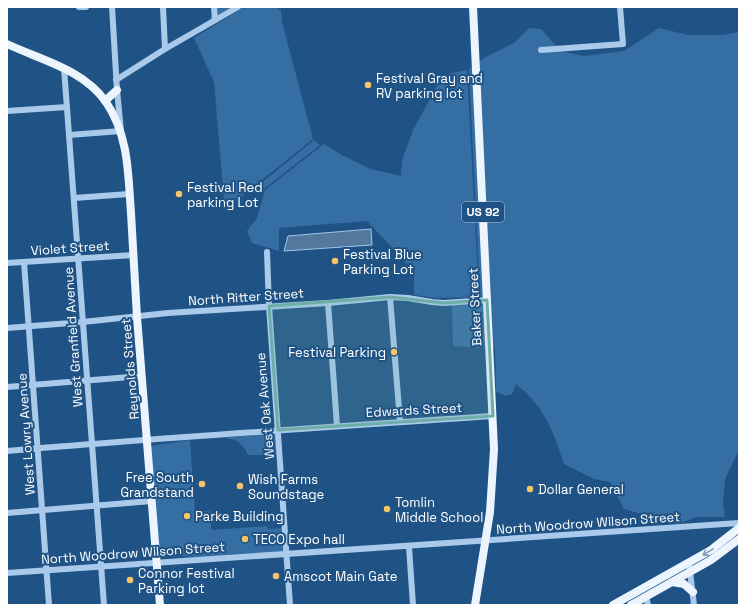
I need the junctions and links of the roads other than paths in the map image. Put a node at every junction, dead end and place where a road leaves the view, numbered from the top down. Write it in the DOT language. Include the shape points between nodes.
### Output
graph roads {
  1 [pos="79,7"];
  2 [pos="86,7"];
  3 [pos="112,7"];
  4 [pos="163,7"];
  5 [pos="214,7"];
  6 [pos="238,7"];
  7 [pos="473,7"];
  8 [pos="620,7"];
  9 [pos="215,20"];
  10 [pos="9,47"];
  11 [pos="165,49"];
  12 [pos="540,50"];
  13 [pos="64,68"];
  14 [pos="116,80"];
  15 [pos="117,90"];
  16 [pos="105,101"];
  17 [pos="67,107"];
  18 [pos="7,111"];
  19 [pos="121,130"];
  20 [pos="70,135"];
  21 [pos="129,194"];
  22 [pos="74,198"];
  23 [pos="267,252"];
  24 [pos="134,255"];
  25 [pos="78,258"];
  26 [pos="24,262"];
  27 [pos="7,263"];
  28 [pos="390,297"];
  29 [pos="487,300"];
  30 [pos="328,303"];
  31 [pos="269,306"];
  32 [pos="137,316"];
  33 [pos="83,322"];
  34 [pos="30,326"];
  35 [pos="7,328"];
  36 [pos="142,376"];
  37 [pos="87,381"];
  38 [pos="33,385"];
  39 [pos="7,387"];
  40 [pos="493,416"];
  41 [pos="400,421"];
  42 [pos="337,426"];
  43 [pos="278,430"];
  44 [pos="147,439"];
  45 [pos="92,444"];
  46 [pos="38,448"];
  47 [pos="7,450"];
  48 [pos="152,501"];
  49 [pos="97,506"];
  50 [pos="42,510"];
  51 [pos="7,513"];
  52 [pos="739,523"];
  53 [pos="739,528"];
  54 [pos="739,539"];
  55 [pos="486,541"];
  56 [pos="409,546"];
  57 [pos="287,553"];
  58 [pos="156,563"];
  59 [pos="102,567"];
  60 [pos="690,567"];
  61 [pos="47,571"];
  62 [pos="7,573"];
  63 [pos="672,582"];
  64 [pos="693,592"];
  65 [pos="646,596"];
  66 [pos="49,605"];
  67 [pos="104,605"];
  68 [pos="160,605"];
  69 [pos="290,605"];
  70 [pos="413,605"];
  71 [pos="475,605"];
  72 [pos="613,605"];
  73 [pos="631,605"];
  74 [pos="648,605"];
  75 [pos="694,605"];
  1 -- 2 [label="street"];
  3 -- 14 [label="street, Reynolds Street"];
  4 -- 11 [label="street"];
  5 -- 9 [label="street"];
  6 -- 9 [label="street"];
  7 -- 29 [label="main road, Baker Street / US 92"];
  8 -- 12 [label="street" via="623,44"];
  9 -- 11 [label="street"];
  10 -- 13 [label="main road, Reynolds Street"];
  11 -- 14 [label="street"];
  13 -- 16 [label="main road, Reynolds Street" via="92,87"];
  13 -- 17 [label="street, West Granfield Avenue"];
  14 -- 15 [label="street, Reynolds Street"];
  15 -- 16 [label="main road"];
  15 -- 19 [label="street, Reynolds Street"];
  16 -- 19 [label="main road, Reynolds Street"];
  17 -- 18 [label="street"];
  17 -- 20 [label="street, West Granfield Avenue"];
  19 -- 20 [label="street"];
  19 -- 21 [label="main road, Reynolds Street" via="127,158"];
  20 -- 22 [label="street, West Granfield Avenue"];
  21 -- 22 [label="street"];
  21 -- 24 [label="main road, Reynolds Street"];
  22 -- 25 [label="street, West Granfield Avenue"];
  23 -- 31 [label="street, West Oak Avenue"];
  24 -- 25 [label="street, Violet Street"];
  24 -- 32 [label="main road, Reynolds Street"];
  25 -- 26 [label="street, Violet Street"];
  25 -- 33 [label="street, West Granfield Avenue"];
  26 -- 27 [label="street, Violet Street"];
  26 -- 34 [label="street, West Lowry Avenue"];
  28 -- 29 [label="street, North Ritter Street" via="444,302"];
  28 -- 30 [label="street, North Ritter Street"];
  28 -- 41 [label="street"];
  29 -- 40 [label="main road, Baker Street / US 92"];
  30 -- 31 [label="street, North Ritter Street"];
  30 -- 42 [label="street"];
  31 -- 32 [label="street, North Ritter Street"];
  31 -- 43 [label="street, West Oak Avenue"];
  32 -- 33 [label="street, North Ritter Street"];
  32 -- 36 [label="main road, Reynolds Street"];
  33 -- 34 [label="street, North Ritter Street"];
  33 -- 37 [label="street, West Granfield Avenue"];
  34 -- 35 [label="street, North Ritter Street"];
  34 -- 38 [label="street, West Lowry Avenue"];
  36 -- 37 [label="street"];
  36 -- 44 [label="main road, Reynolds Street"];
  37 -- 38 [label="street"];
  37 -- 45 [label="street, West Granfield Avenue"];
  38 -- 39 [label="street"];
  38 -- 46 [label="street, West Lowry Avenue"];
  40 -- 41 [label="street, Edwards Street"];
  40 -- 55 [label="main road, Baker Street / US 92" via="493,479"];
  41 -- 42 [label="street, Edwards Street"];
  42 -- 43 [label="street, Edwards Street"];
  43 -- 44 [label="street, Edwards Street"];
  43 -- 57 [label="street, West Oak Avenue"];
  44 -- 45 [label="street, Edwards Street"];
  44 -- 48 [label="main road, Reynolds Street"];
  45 -- 46 [label="street, Edwards Street"];
  45 -- 49 [label="street, West Granfield Avenue"];
  46 -- 47 [label="street, Edwards Street"];
  46 -- 50 [label="street, West Lowry Avenue"];
  48 -- 49 [label="street"];
  48 -- 58 [label="main road, Reynolds Street"];
  49 -- 50 [label="street"];
  49 -- 59 [label="street, West Granfield Avenue"];
  50 -- 51 [label="street"];
  50 -- 61 [label="street, West Lowry Avenue"];
  52 -- 55 [label="street, North Woodrow Wilson Street"];
  53 -- 60 [label="main road, one-way"];
  54 -- 60 [label="main road" via="711,560"];
  55 -- 56 [label="street, North Woodrow Wilson Street"];
  55 -- 71 [label="main road, Baker Street / US 92"];
  56 -- 57 [label="street, North Woodrow Wilson Street"];
  56 -- 70 [label="street"];
  57 -- 58 [label="street, North Woodrow Wilson Street"];
  57 -- 69 [label="street, West Oak Avenue"];
  58 -- 59 [label="street, North Woodrow Wilson Street"];
  58 -- 68 [label="main road, Reynolds Street"];
  59 -- 61 [label="street, North Woodrow Wilson Street"];
  59 -- 67 [label="street, West Granfield Avenue"];
  60 -- 63 [label="main road"];
  60 -- 64 [label="street"];
  60 -- 72 [label="main road"];
  61 -- 62 [label="street, North Woodrow Wilson Street"];
  61 -- 66 [label="street, West Lowry Avenue"];
  63 -- 64 [label="main road" via="684,584"];
  63 -- 65 [label="main road"];
  64 -- 75 [label="street"];
  65 -- 73 [label="main road"];
  65 -- 74 [label="street"];
}
